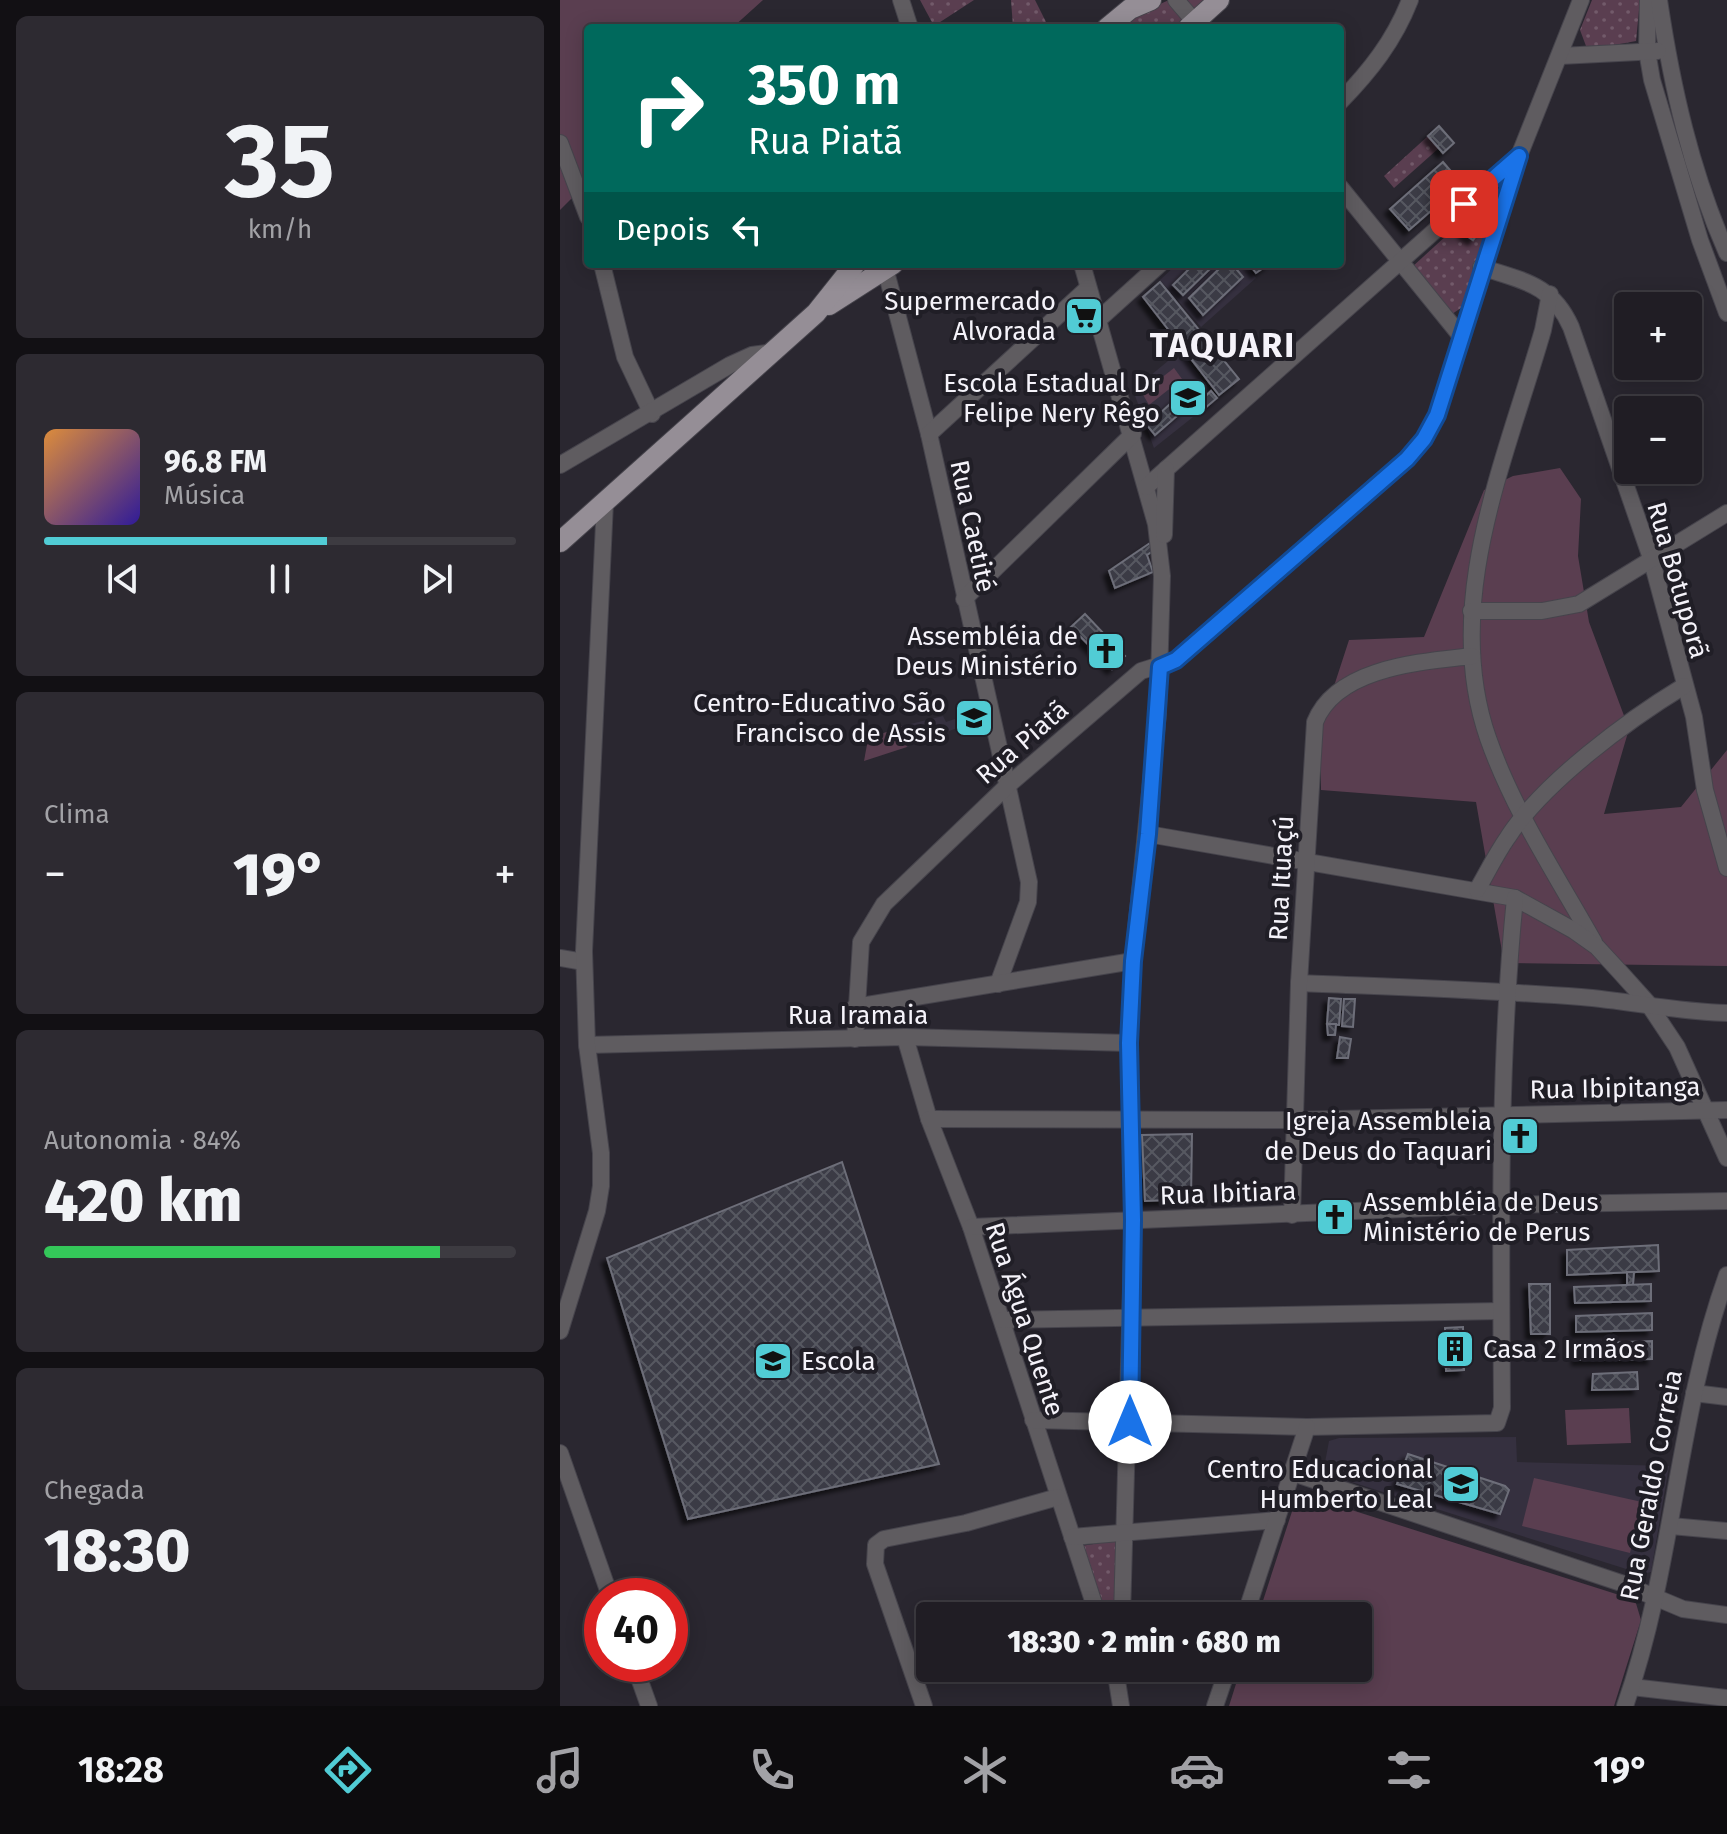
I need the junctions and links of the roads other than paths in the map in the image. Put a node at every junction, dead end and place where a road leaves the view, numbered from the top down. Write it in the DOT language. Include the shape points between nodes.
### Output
graph roads {
  1 [pos="901,0"];
  2 [pos="1151,0"];
  3 [pos="1176,0"];
  4 [pos="1219,0"];
  5 [pos="1410,0"];
  6 [pos="1581,0"];
  7 [pos="1648,0"];
  8 [pos="1659,0"];
  9 [pos="1134,4"];
  10 [pos="909,24"];
  11 [pos="1112,24"];
  12 [pos="1193,24"];
  13 [pos="1196,24"];
  14 [pos="1666,50"];
  15 [pos="1647,51"];
  16 [pos="1560,56"];
  17 [pos="1344,98"];
  18 [pos="560,143"];
  19 [pos="1519,156"];
  20 [pos="1344,192"];
  21 [pos="584,206"];
  22 [pos="1727,253"];
  23 [pos="1400,259"];
  24 [pos="1481,267"];
  25 [pos="603,268"];
  26 [pos="852,268"];
  27 [pos="884,268"];
  28 [pos="889,268"];
  29 [pos="1083,268"];
  30 [pos="1156,268"];
  31 [pos="1088,288"];
  32 [pos="1550,294"];
  33 [pos="816,313"];
  34 [pos="1727,313"];
  35 [pos="1097,321"];
  36 [pos="1460,335"];
  37 [pos="773,352"];
  38 [pos="652,414"];
  39 [pos="929,434"];
  40 [pos="1133,434"];
  41 [pos="560,465"];
  42 [pos="1166,469"];
  43 [pos="1146,487"];
  44 [pos="605,502"];
  45 [pos="1727,513"];
  46 [pos="560,542"];
  47 [pos="1160,548"];
  48 [pos="1651,558"];
  49 [pos="964,599"];
  50 [pos="1471,611"];
  51 [pos="1472,656"];
  52 [pos="1160,667"];
  53 [pos="1684,686"];
  54 [pos="1006,787"];
  55 [pos="1523,817"];
  56 [pos="1148,834"];
  57 [pos="1306,861"];
  58 [pos="1727,868"];
  59 [pos="1477,890"];
  60 [pos="1515,898"];
  61 [pos="1597,947"];
  62 [pos="560,958"];
  63 [pos="1133,961"];
  64 [pos="584,962"];
  65 [pos="1299,983"];
  66 [pos="998,984"];
  67 [pos="1506,992"];
  68 [pos="1647,1002"];
  69 [pos="855,1007"];
  70 [pos="1727,1013"];
  71 [pos="905,1037"];
  72 [pos="855,1039"];
  73 [pos="1129,1043"];
  74 [pos="587,1045"];
  75 [pos="1708,1110"];
  76 [pos="1727,1110"];
  77 [pos="1502,1115"];
  78 [pos="929,1119"];
  79 [pos="1131,1119"];
  80 [pos="1294,1120"];
  81 [pos="1727,1158"];
  82 [pos="1727,1201"];
  83 [pos="1501,1205"];
  84 [pos="1292,1215"];
  85 [pos="1133,1220"];
  86 [pos="971,1227"];
  87 [pos="1727,1275"];
  88 [pos="1501,1311"];
  89 [pos="1720,1316"];
  90 [pos="1129,1319"];
  91 [pos="1002,1320"];
  92 [pos="560,1331"];
  93 [pos="1694,1393"];
  94 [pos="1727,1397"];
  95 [pos="1033,1420"];
  96 [pos="1130,1422"];
  97 [pos="1307,1427"];
  98 [pos="562,1462"];
  99 [pos="1293,1473"];
  100 [pos="1058,1497"];
  101 [pos="1277,1520"];
  102 [pos="1671,1526"];
  103 [pos="1126,1531"];
  104 [pos="1727,1531"];
  105 [pos="1072,1537"];
  106 [pos="604,1578"];
  107 [pos="1655,1600"];
  108 [pos="1093,1602"];
  109 [pos="1123,1602"];
  110 [pos="1250,1602"];
  111 [pos="1727,1615"];
  112 [pos="640,1682"];
  113 [pos="1223,1682"];
  114 [pos="1632,1687"];
  115 [pos="1727,1698"];
  116 [pos="649,1706"];
  117 [pos="924,1706"];
  118 [pos="1215,1706"];
  119 [pos="1625,1706"];
  1 -- 10 [label="street"];
  2 -- 9 [label="main road"];
  3 -- 12 [label="street"];
  4 -- 13 [label="main road"];
  5 -- 17 [label="street" via="1382,55"];
  6 -- 16 [label="street, Rua Piatã"];
  7 -- 15 [label="street"];
  8 -- 14 [label="street"];
  9 -- 11 [label="main road"];
  14 -- 15 [label="street"];
  14 -- 22 [label="street" via="1694,166"];
  15 -- 16 [label="street"];
  15 -- 34 [label="street" via="1675,159"];
  16 -- 19 [label="street, Rua Piatã"];
  18 -- 21 [label="street"];
  19 -- 23 [label="street"];
  19 -- 24 [label="street, Rua Piatã"];
  20 -- 23 [label="street"];
  23 -- 36 [label="street"];
  23 -- 42 [label="street"];
  24 -- 32 [label="street"];
  24 -- 36 [label="street, Rua Piatã"];
  25 -- 38 [label="street" via="625,357"];
  26 -- 33 [label="main road"];
  27 -- 33 [label="main road"];
  28 -- 39 [label="street, Rua Caetité"];
  29 -- 31 [label="street"];
  30 -- 35 [label="street"];
  31 -- 35 [label="street"];
  31 -- 39 [label="street"];
  32 -- 48 [label="street, Rua Botuporã" via="1571,327"];
  32 -- 50 [label="street" via="1485,531"];
  33 -- 37 [label="main road"];
  35 -- 40 [label="street"];
  36 -- 52 [label="street, Rua Piatã" via="1437,415 1407,459 1176,660"];
  37 -- 38 [label="street" via="730,365"];
  37 -- 44 [label="main road"];
  38 -- 41 [label="street"];
  39 -- 49 [label="street, Rua Caetité"];
  40 -- 43 [label="street"];
  40 -- 49 [label="street"];
  42 -- 43 [label="street"];
  42 -- 47 [label="street"];
  43 -- 47 [label="street"];
  44 -- 46 [label="main road"];
  44 -- 64 [label="street"];
  45 -- 48 [label="street"];
  47 -- 52 [label="street"];
  48 -- 50 [label="street" via="1579,604 1542,611"];
  48 -- 53 [label="street, Rua Botuporã"];
  49 -- 54 [label="street, Rua Caetité"];
  50 -- 51 [label="street"];
  51 -- 55 [label="street" via="1488,738"];
  51 -- 57 [label="street, Rua Ituaçú" via="1383,670 1327,701 1313,732"];
  52 -- 54 [label="street, Rua Piatã" via="1141,671"];
  52 -- 56 [label="street"];
  53 -- 55 [label="street" via="1629,723"];
  53 -- 58 [label="street, Rua Botuporã"];
  54 -- 66 [label="street, Rua Caetité" via="1029,882 1028,902"];
  54 -- 69 [label="street, Rua Piatã" via="872,918 859,953"];
  55 -- 59 [label="street"];
  55 -- 61 [label="street"];
  56 -- 57 [label="street"];
  56 -- 63 [label="street"];
  57 -- 59 [label="street"];
  57 -- 65 [label="street, Rua Ituaçú"];
  59 -- 60 [label="street"];
  60 -- 61 [label="street"];
  60 -- 67 [label="street"];
  61 -- 68 [label="street"];
  62 -- 64 [label="street"];
  63 -- 66 [label="street"];
  63 -- 73 [label="street"];
  64 -- 74 [label="street"];
  65 -- 67 [label="street"];
  65 -- 80 [label="street, Rua Ituaçú"];
  66 -- 69 [label="street"];
  67 -- 68 [label="street"];
  67 -- 77 [label="street"];
  68 -- 70 [label="street"];
  68 -- 75 [label="street"];
  69 -- 72 [label="street"];
  71 -- 72 [label="street, Rua Iramaia"];
  71 -- 73 [label="street, Rua Iramaia"];
  71 -- 78 [label="street, Rua Água Quente"];
  72 -- 74 [label="street, Rua Iramaia"];
  73 -- 79 [label="street"];
  74 -- 92 [label="street" via="601,1186"];
  75 -- 76 [label="street, Rua Ibipitanga"];
  75 -- 77 [label="street, Rua Ibipitanga"];
  75 -- 81 [label="street"];
  77 -- 80 [label="street, Rua Ibipitanga"];
  77 -- 83 [label="street"];
  78 -- 79 [label="street, Rua Ibipitanga"];
  78 -- 86 [label="street, Rua Água Quente"];
  79 -- 80 [label="street, Rua Ibipitanga"];
  79 -- 85 [label="street"];
  80 -- 84 [label="street, Rua Ituaçú"];
  82 -- 83 [label="street, Rua Ibitiara"];
  83 -- 84 [label="street, Rua Ibitiara"];
  83 -- 88 [label="street"];
  84 -- 85 [label="street, Rua Ibitiara"];
  85 -- 86 [label="street, Rua Ibitiara"];
  85 -- 90 [label="street"];
  86 -- 91 [label="street, Rua Água Quente"];
  87 -- 89 [label="street, Rua Geraldo Correia"];
  88 -- 90 [label="street"];
  88 -- 97 [label="street" via="1502,1408 1493,1424"];
  89 -- 93 [label="street, Rua Geraldo Correia"];
  90 -- 91 [label="street"];
  90 -- 96 [label="street"];
  91 -- 95 [label="street, Rua Água Quente"];
  93 -- 94 [label="street"];
  93 -- 102 [label="street, Rua Geraldo Correia"];
  95 -- 96 [label="street"];
  95 -- 100 [label="street, Rua Água Quente"];
  96 -- 97 [label="street"];
  96 -- 103 [label="street"];
  97 -- 99 [label="street"];
  98 -- 106 [label="street"];
  99 -- 101 [label="street"];
  99 -- 107 [label="street" via="1621,1583"];
  100 -- 105 [label="street, Rua Água Quente"];
  100 -- 117 [label="street" via="876,1545 875,1564"];
  101 -- 103 [label="street"];
  101 -- 110 [label="street"];
  102 -- 104 [label="street"];
  102 -- 107 [label="street, Rua Geraldo Correia"];
  103 -- 105 [label="street"];
  103 -- 109 [label="street"];
  105 -- 108 [label="street, Rua Água Quente"];
  107 -- 111 [label="street"];
  107 -- 114 [label="street, Rua Geraldo Correia"];
  112 -- 116 [label="street"];
  113 -- 118 [label="street"];
  114 -- 115 [label="street"];
  114 -- 119 [label="street, Rua Geraldo Correia"];
}
